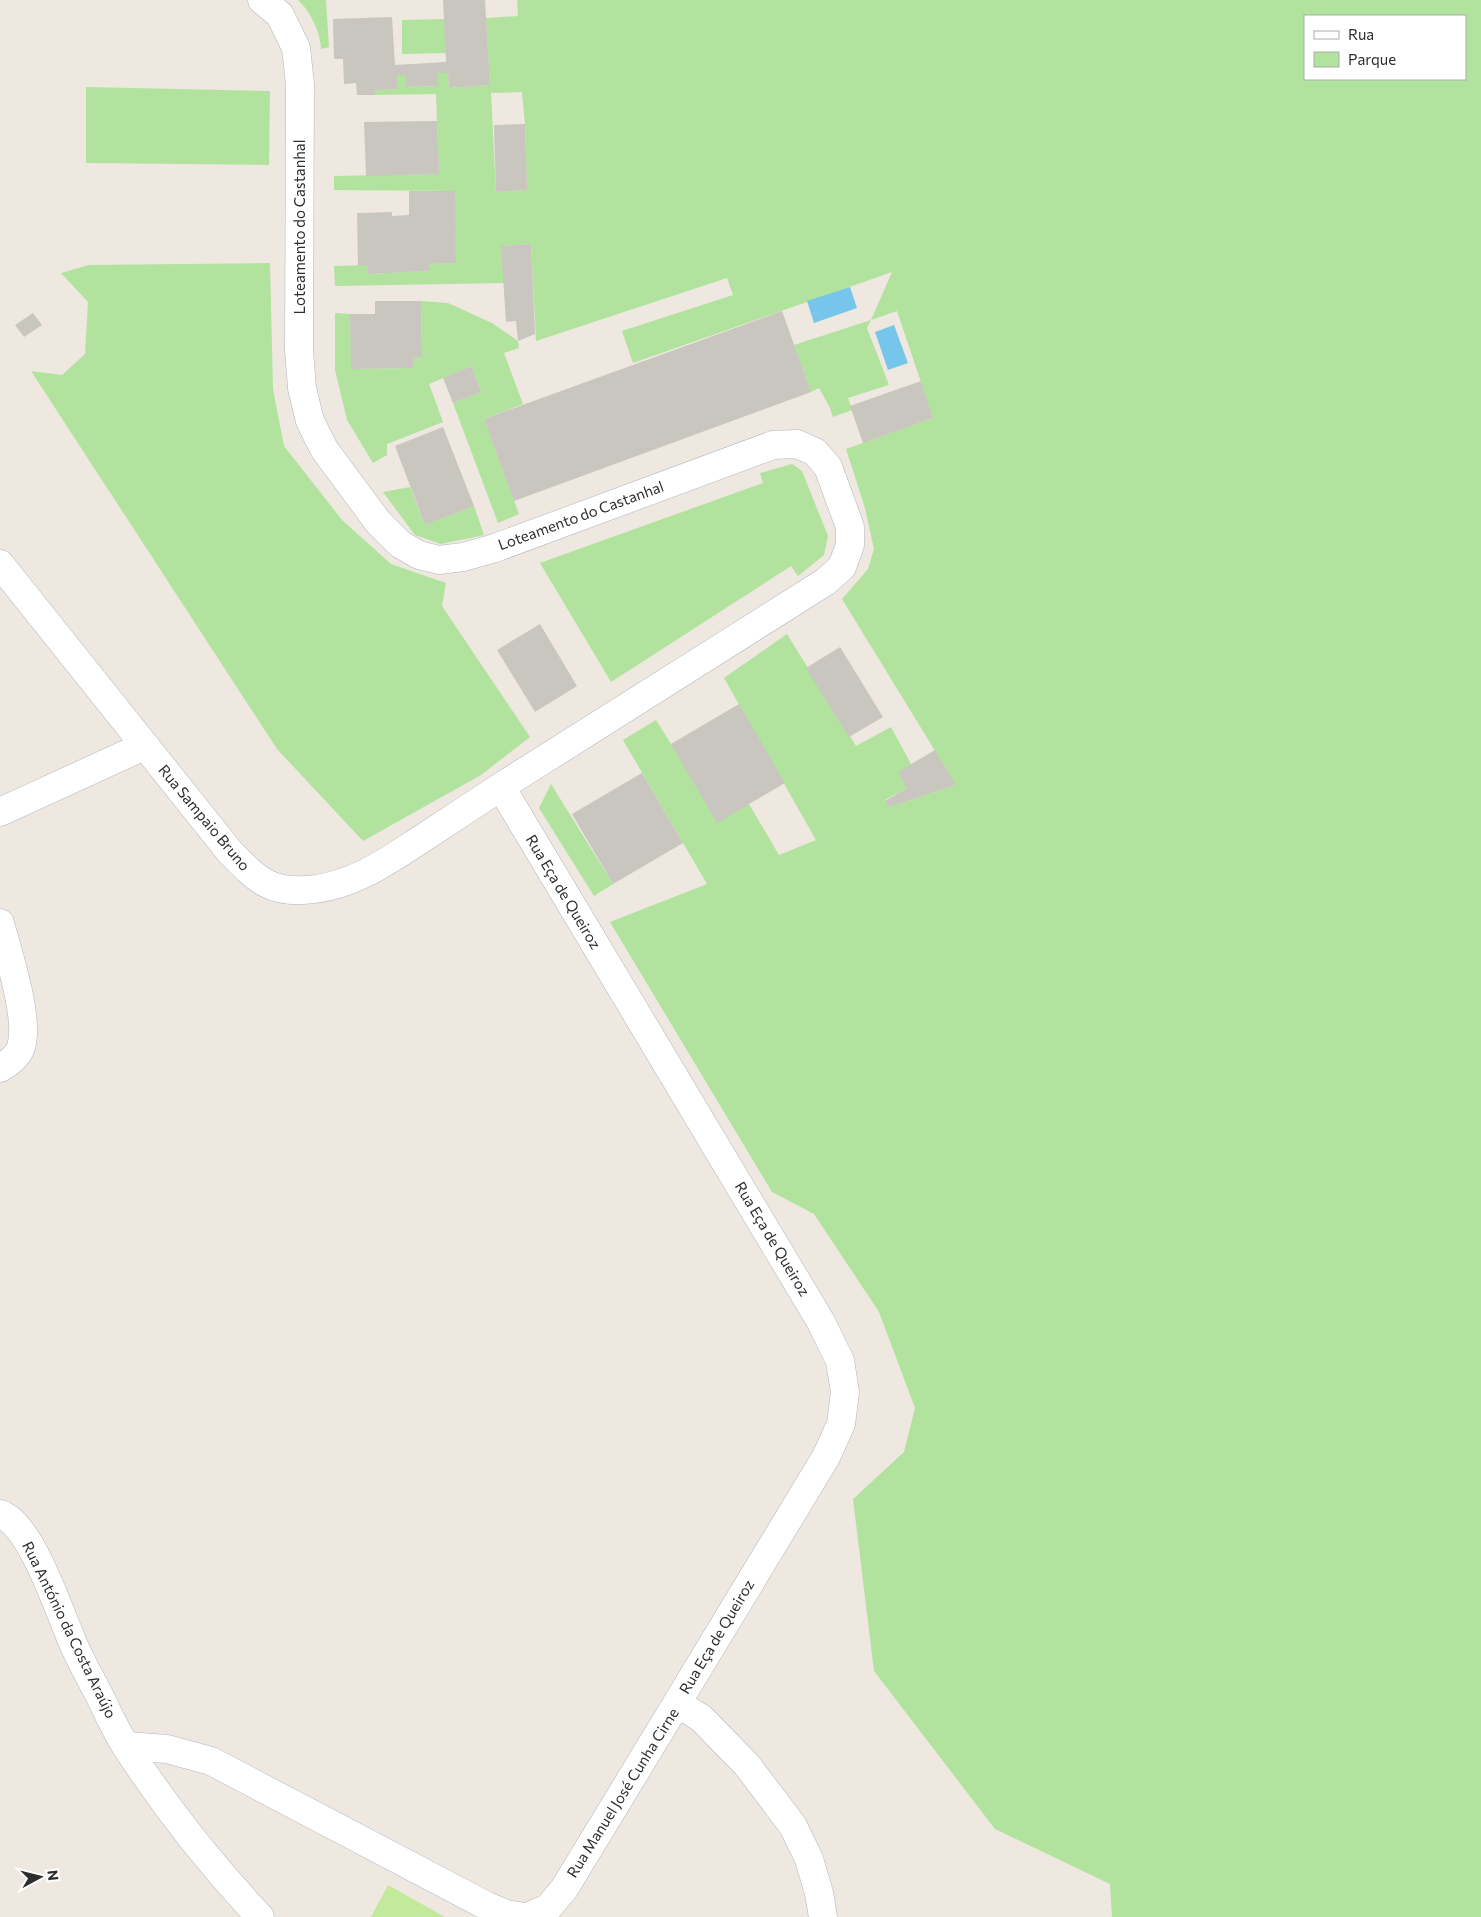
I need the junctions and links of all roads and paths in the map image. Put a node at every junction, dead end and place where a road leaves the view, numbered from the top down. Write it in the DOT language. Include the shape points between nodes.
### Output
graph roads {
  1 [pos="262,0"];
  2 [pos="0,564"];
  3 [pos="144,746"];
  4 [pos="501,787"];
  5 [pos="0,812"];
  6 [pos="0,923"];
  7 [pos="0,1068"];
  8 [pos="0,1514"];
  9 [pos="677,1703"];
  10 [pos="126,1746"];
  11 [pos="260,1917"];
  12 [pos="525,1917"];
  13 [pos="823,1917"];
  1 -- 4 [label="street, Loteamento do Castanhal" via="280,15 296,48 300,84 299,350 302,388 310,422 324,449 378,522 400,544 419,556 438,560 463,557 774,445 796,444 815,452 828,467 850,527 850,545 842,567 825,582"];
  2 -- 3 [label="street, Rua Sampaio Bruno"];
  3 -- 4 [label="street, Rua Sampaio Bruno" via="230,852 270,886 289,891 340,884 373,870"];
  3 -- 5 [label="street"];
  4 -- 9 [label="street, Rua Eça de Queiroz" via="821,1322 840,1361 846,1392 841,1424 830,1449"];
  6 -- 7 [label="street" via="22,1009 24,1033 20,1049 10,1063"];
  8 -- 10 [label="street, Rua António da Costa Araújo" via="18,1526 34,1552 76,1650"];
  9 -- 12 [label="street, Rua Manuel José Cunha Cirne" via="564,1889 548,1908"];
  9 -- 13 [label="street, Rua Manuel José Cunha Cirne" via="701,1718 747,1765 792,1826 809,1859"];
  10 -- 11 [label="street, Rua António da Costa Araújo" via="168,1808"];
  10 -- 12 [label="street, Rua Manuel José Cunha Cirne" via="167,1749 212,1762 485,1905 506,1914"];
}
